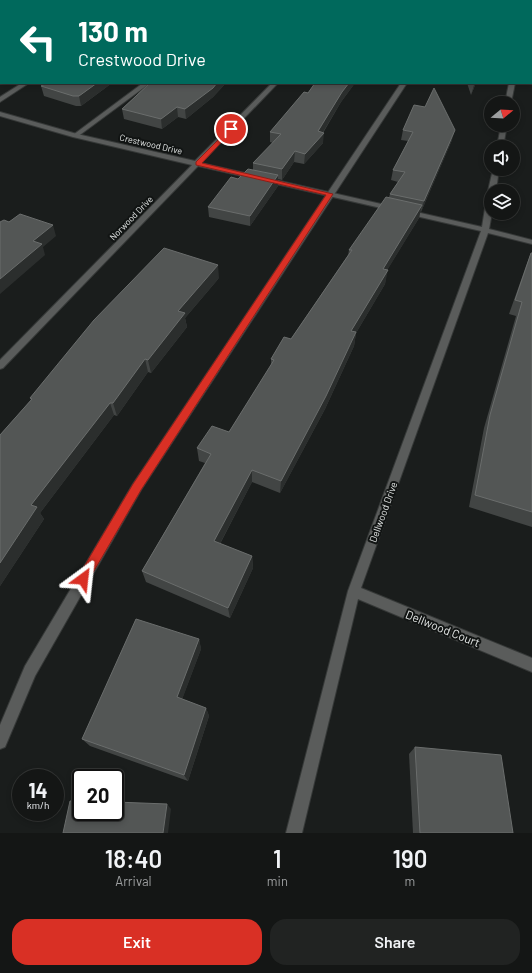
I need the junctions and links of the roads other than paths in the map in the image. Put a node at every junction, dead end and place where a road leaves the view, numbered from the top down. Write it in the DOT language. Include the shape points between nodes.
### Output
graph roads {
  1 [pos="24,84"];
  2 [pos="146,84"];
  3 [pos="274,84"];
  4 [pos="403,84"];
  5 [pos="512,84"];
  6 [pos="509,96"];
  7 [pos="0,100"];
  8 [pos="0,114"];
  9 [pos="75,136"];
  10 [pos="198,164"];
  11 [pos="330,194"];
  12 [pos="487,220"];
  13 [pos="485,230"];
  14 [pos="532,242"];
  15 [pos="0,366"];
  16 [pos="354,591"];
  17 [pos="532,665"];
  18 [pos="0,742"];
  19 [pos="294,833"];
  1 -- 7 [label="street"];
  2 -- 9 [label="street"];
  3 -- 10 [label="street, Norwood Drive"];
  4 -- 11 [label="street"];
  5 -- 6 [label="street"];
  8 -- 9 [label="street, Crestwood Drive"];
  9 -- 10 [label="street, Crestwood Drive"];
  10 -- 11 [label="street, Crestwood Drive"];
  10 -- 15 [label="street, Norwood Drive"];
  11 -- 13 [label="street, Crestwood Drive"];
  11 -- 18 [label="street" via="137,487 30,671"];
  12 -- 13 [label="street, Dellwood Drive"];
  13 -- 14 [label="street, Crestwood Drive"];
  13 -- 16 [label="street, Dellwood Drive"];
  16 -- 17 [label="street, Dellwood Court"];
  16 -- 19 [label="street, Dellwood Drive"];
}
